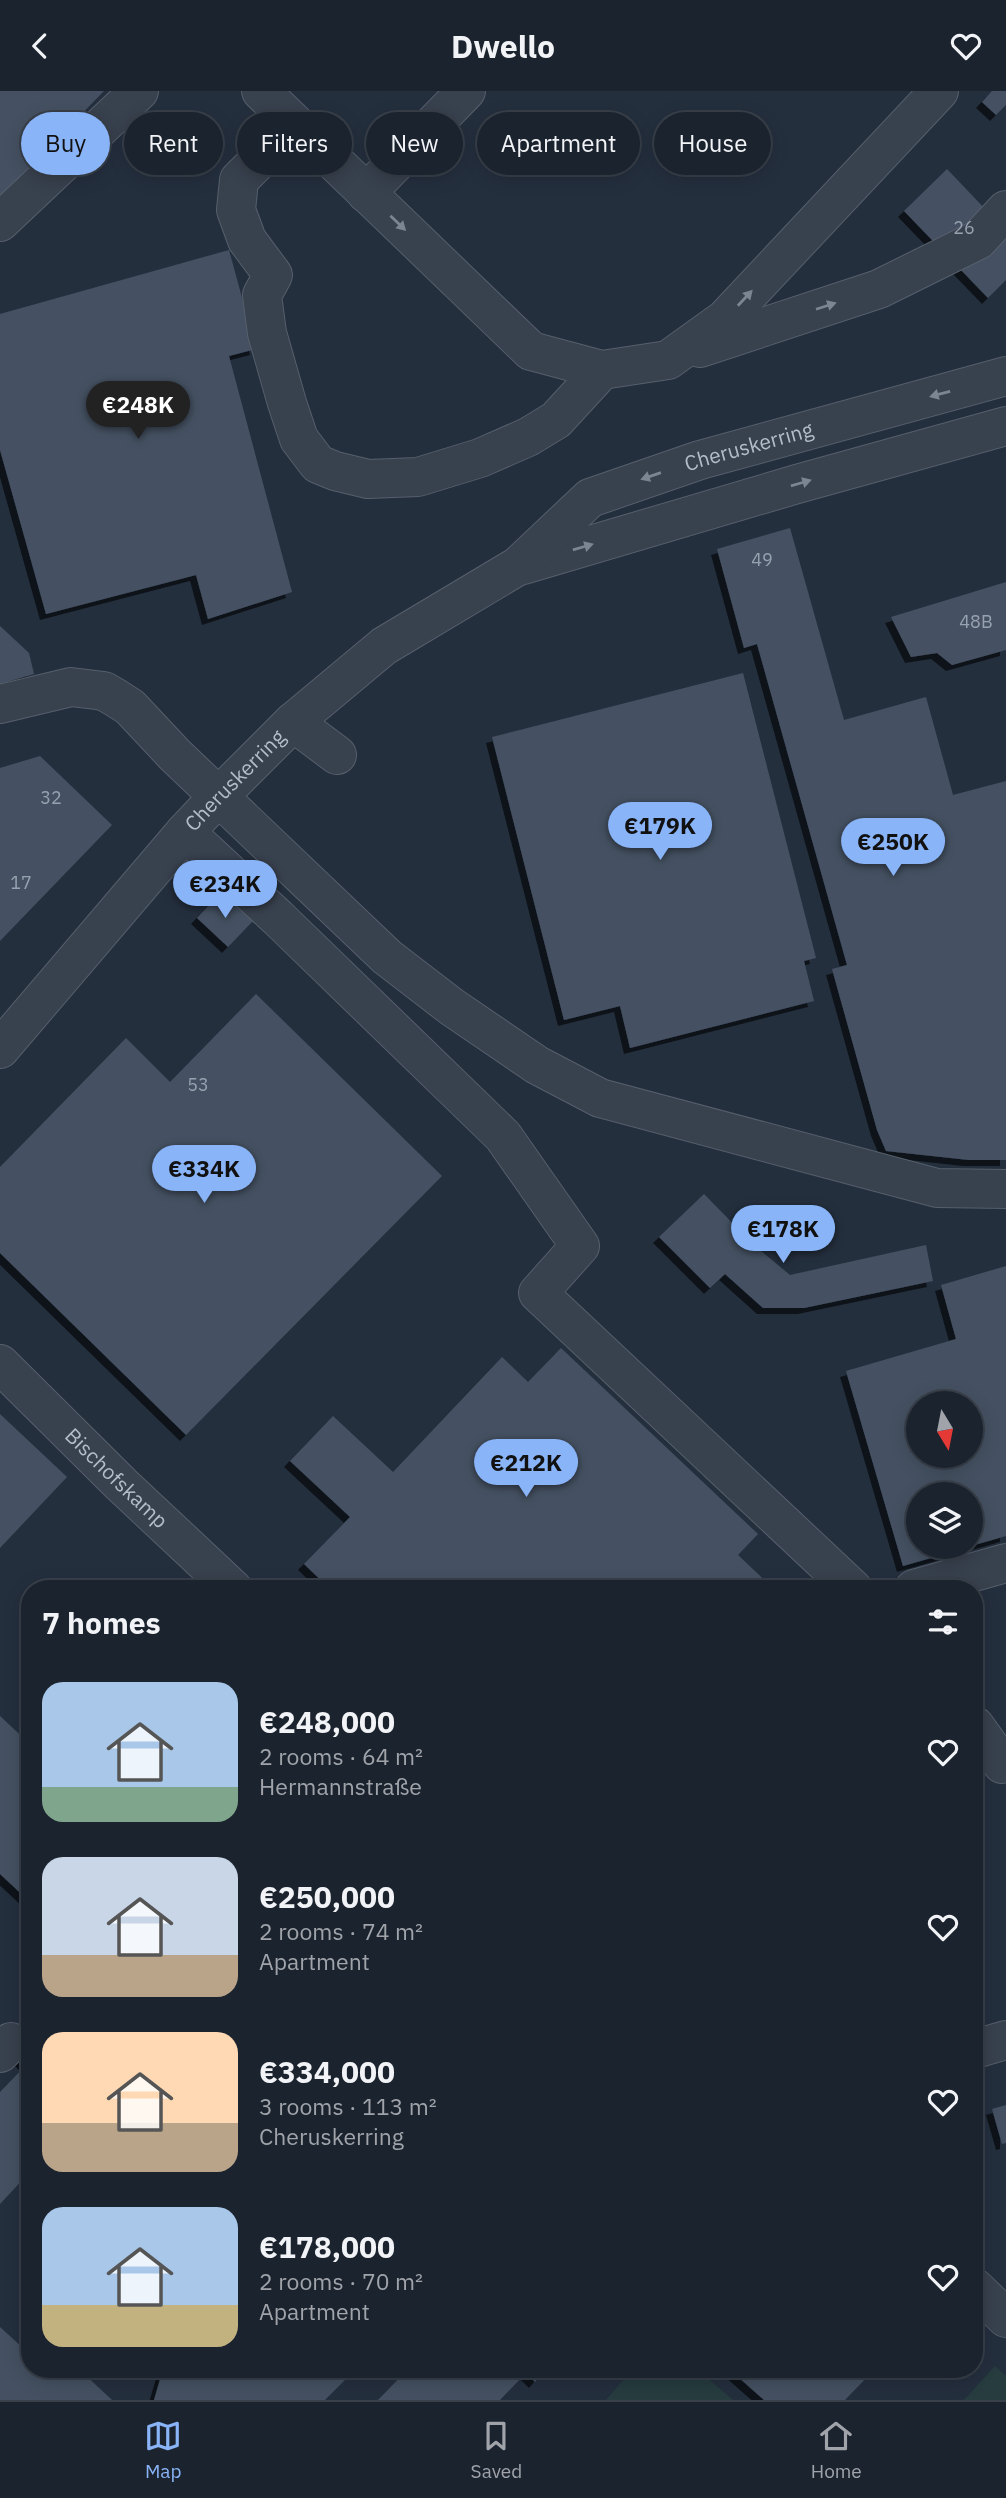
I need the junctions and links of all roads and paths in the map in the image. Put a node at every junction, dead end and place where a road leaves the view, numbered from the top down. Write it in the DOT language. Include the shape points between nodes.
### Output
graph roads {
  1 [pos="139,91"];
  2 [pos="261,91"];
  3 [pos="466,91"];
  4 [pos="939,91"];
  5 [pos="283,112"];
  6 [pos="244,175"];
  7 [pos="347,175"];
  8 [pos="366,193"];
  9 [pos="1006,211"];
  10 [pos="0,222"];
  11 [pos="668,359"];
  12 [pos="602,370"];
  13 [pos="1006,376"];
  14 [pos="1006,426"];
  15 [pos="518,566"];
  16 [pos="0,704"];
  17 [pos="293,722"];
  18 [pos="337,755"];
  19 [pos="219,796"];
  20 [pos="185,832"];
  21 [pos="0,1049"];
  22 [pos="1006,1189"];
  23 [pos="0,1364"];
  24 [pos="1006,1563"];
  25 [pos="223,1580"];
  26 [pos="843,1580"];
  27 [pos="946,1580"];
  28 [pos="983,1737"];
  29 [pos="1006,1763"];
  30 [pos="1006,2040"];
  31 [pos="983,2047"];
  32 [pos="983,2296"];
  33 [pos="1006,2318"];
  1 -- 10 [label="street"];
  2 -- 5 [label="street"];
  3 -- 8 [label="street"];
  11 -- 4 [label="street, one-way" via="725,319"];
  6 -- 12 [label="street" via="239,180 236,210 247,240 273,275 262,295 267,333 299,439 318,464 368,479 418,477 480,458 556,420"];
  7 -- 8 [label="street"];
  8 -- 12 [label="street, one-way" via="531,351"];
  11 -- 9 [label="street, one-way" via="879,289 978,240"];
  11 -- 12 [label="street"];
  13 -- 15 [label="street, Cheruskerring, one-way" via="699,460 590,498"];
  15 -- 14 [label="street, Cheruskerring, one-way"];
  15 -- 17 [label="street, Cheruskerring" via="384,646"];
  16 -- 19 [label="street" via="71,688 104,691 130,707"];
  17 -- 18 [label="street"];
  17 -- 19 [label="street, Cheruskerring"];
  19 -- 20 [label="street, Cheruskerring"];
  19 -- 22 [label="street" via="387,957 537,1065 600,1098 937,1188"];
  20 -- 21 [label="street, Cheruskerring"];
  20 -- 26 [label="street" via="503,1136 580,1246 538,1293"];
  23 -- 25 [label="street, Bischofskamp"];
  24 -- 27 [label="street"];
  28 -- 29 [label="street" via="1002,1764"];
  30 -- 31 [label="street"];
  32 -- 33 [label="street"];
}
